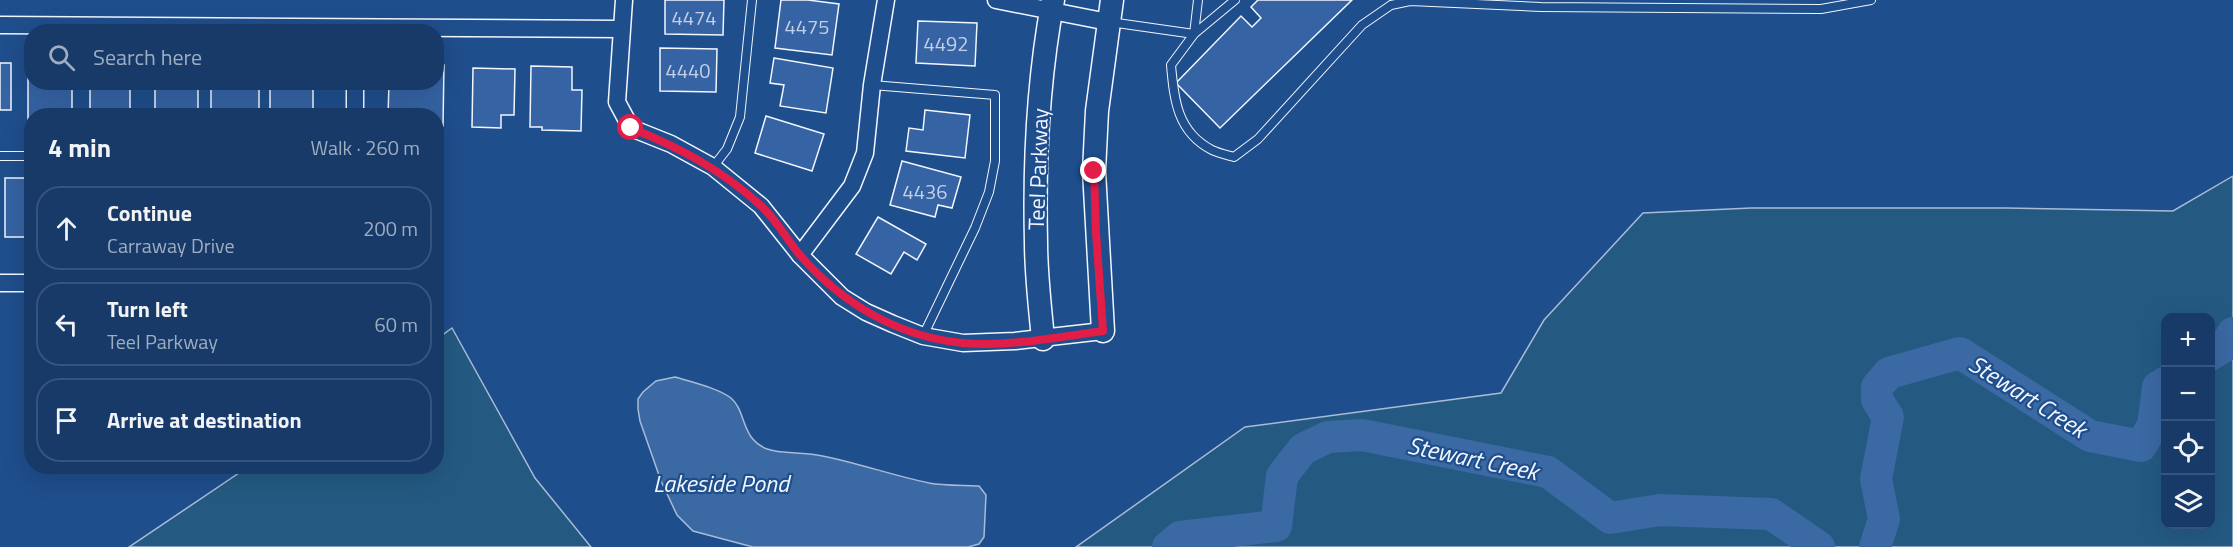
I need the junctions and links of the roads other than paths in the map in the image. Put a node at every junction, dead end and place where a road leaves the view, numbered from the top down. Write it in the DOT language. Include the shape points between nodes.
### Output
graph roads {
  1 [pos="624,0"];
  2 [pos="752,0"];
  3 [pos="886,0"];
  4 [pos="996,0"];
  5 [pos="1112,0"];
  6 [pos="1197,0"];
  7 [pos="1235,0"];
  8 [pos="1871,0"];
  9 [pos="1052,6"];
  10 [pos="1108,22"];
  11 [pos="0,25"];
  12 [pos="24,25"];
  13 [pos="621,28"];
  14 [pos="444,29"];
  15 [pos="1194,34"];
  16 [pos="872,86"];
  17 [pos="355,90"];
  18 [pos="355,108"];
  19 [pos="0,156"];
  20 [pos="24,156"];
  21 [pos="713,167"];
  22 [pos="800,255"];
  23 [pos="0,283"];
  24 [pos="24,283"];
  25 [pos="1103,331"];
  26 [pos="924,336"];
  27 [pos="1042,339"];
  1 -- 13 [label="street"];
  2 -- 21 [label="lane" via="740,117 728,149"];
  3 -- 16 [label="street"];
  4 -- 9 [label="street"];
  5 -- 10 [label="street"];
  6 -- 15 [label="lane"];
  7 -- 15 [label="lane"];
  8 -- 15 [label="lane" via="1821,9 1541,7 1410,1 1391,5 1362,25 1258,139 1234,157 1211,150 1193,135 1174,102 1171,66"];
  9 -- 10 [label="street"];
  9 -- 27 [label="street, Teel Parkway" via="1037,143 1036,244"];
  10 -- 15 [label="lane"];
  10 -- 25 [label="street" via="1094,171"];
  11 -- 12 [label="street"];
  13 -- 14 [label="street"];
  13 -- 21 [label="street" via="617,102 631,128"];
  16 -- 22 [label="street" via="865,153 852,186"];
  16 -- 26 [label="lane" via="995,95 995,161 989,192"];
  17 -- 18 [label="street"];
  19 -- 20 [label="lane"];
  21 -- 22 [label="street" via="761,206"];
  22 -- 26 [label="street" via="842,297 866,312"];
  23 -- 24 [label="street"];
  25 -- 27 [label="street"];
  26 -- 27 [label="street" via="963,343"];
}
